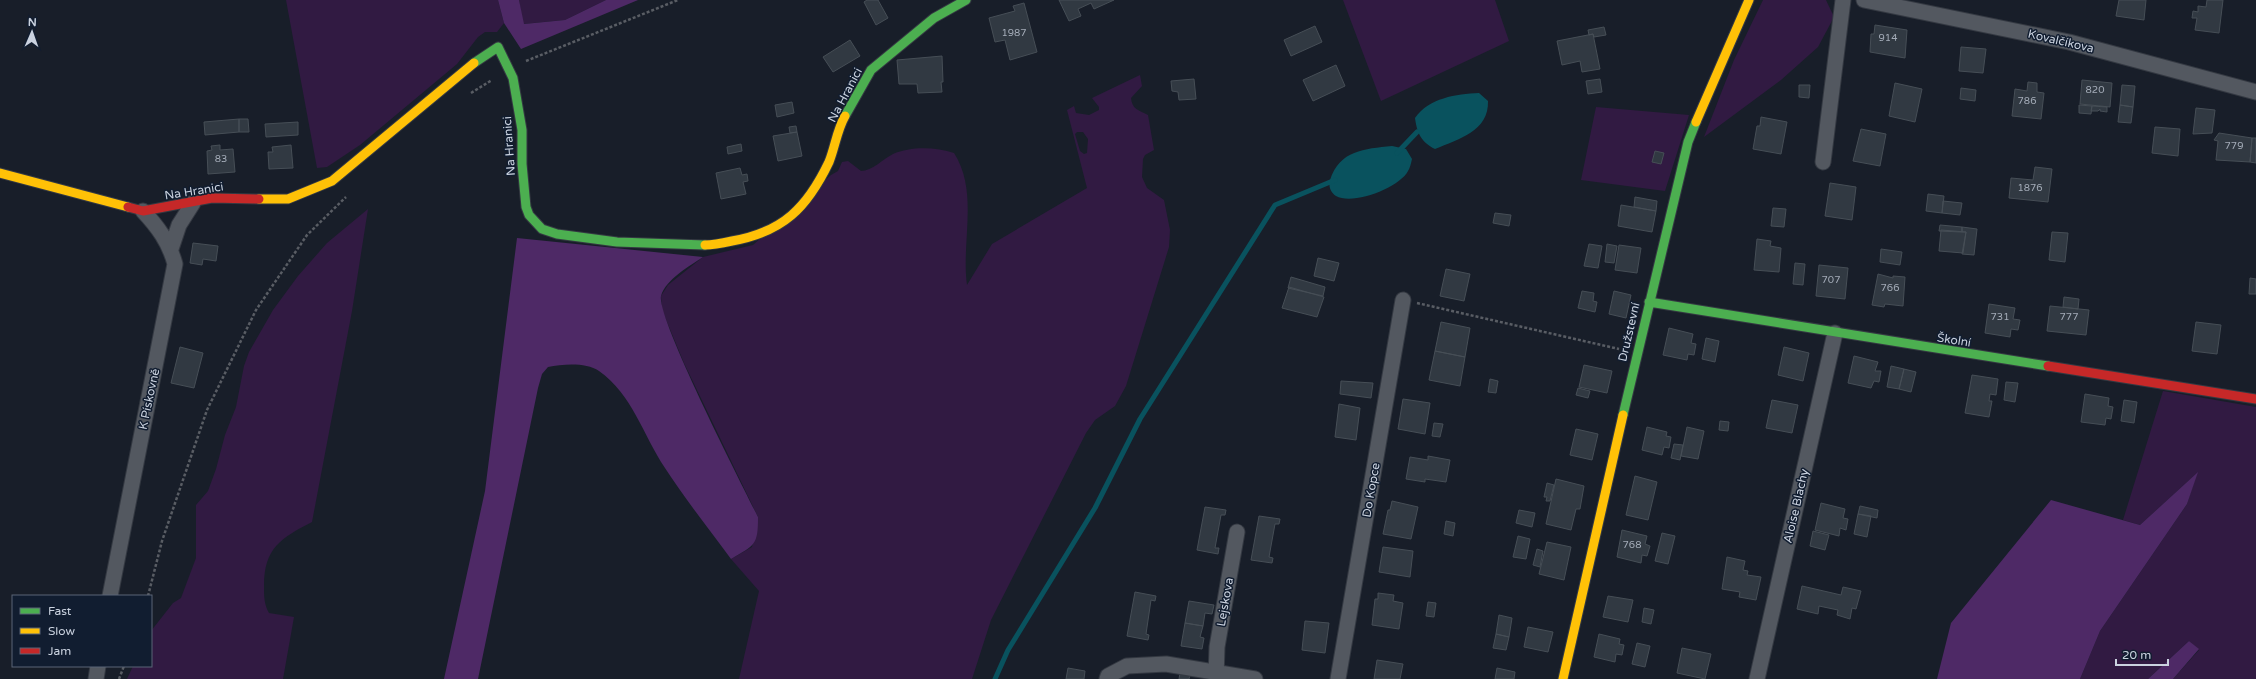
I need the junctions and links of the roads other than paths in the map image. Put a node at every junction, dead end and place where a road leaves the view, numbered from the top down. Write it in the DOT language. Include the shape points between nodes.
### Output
graph roads {
  1 [pos="966,0"];
  2 [pos="1749,0"];
  3 [pos="1843,0"];
  4 [pos="1864,0"];
  5 [pos="2256,92"];
  6 [pos="1823,162"];
  7 [pos="0,173"];
  8 [pos="193,203"];
  9 [pos="143,211"];
  10 [pos="171,249"];
  11 [pos="1403,300"];
  12 [pos="1649,302"];
  13 [pos="1835,333"];
  14 [pos="2256,399"];
  15 [pos="1237,532"];
  16 [pos="110,595"];
  17 [pos="98,667"];
  18 [pos="1216,676"];
  19 [pos="96,679"];
  20 [pos="1107,679"];
  21 [pos="1255,679"];
  22 [pos="1338,679"];
  23 [pos="1562,679"];
  24 [pos="1757,679"];
  1 -- 8 [label="street, Na Hranici" via="934,18 871,70 843,119 829,161 811,194 793,215 773,229 743,239 710,246 617,242 557,234 542,229 529,215 526,207 522,130 513,78 498,47 473,64 332,180 288,199 231,197"];
  2 -- 12 [label="street, Družstevní" via="1688,142"];
  3 -- 6 [label="street"];
  4 -- 5 [label="street, Kovalčíkova" via="2069,42"];
  7 -- 9 [label="street, Na Hranici"];
  8 -- 9 [label="street, Na Hranici"];
  8 -- 10 [label="street" via="179,225"];
  9 -- 10 [label="street, K Pískovně" via="159,228"];
  10 -- 16 [label="street, K Pískovně" via="175,264"];
  11 -- 22 [label="street, Do Kopce"];
  12 -- 13 [label="street, Školní"];
  12 -- 23 [label="street, Družstevní"];
  13 -- 14 [label="street, Školní"];
  13 -- 24 [label="street, Aloise Blachy"];
  15 -- 18 [label="street, Lejskova" via="1217,647"];
  17 -- 19 [label="street"];
  18 -- 20 [label="street" via="1166,664 1126,666"];
  18 -- 21 [label="street"];
}
